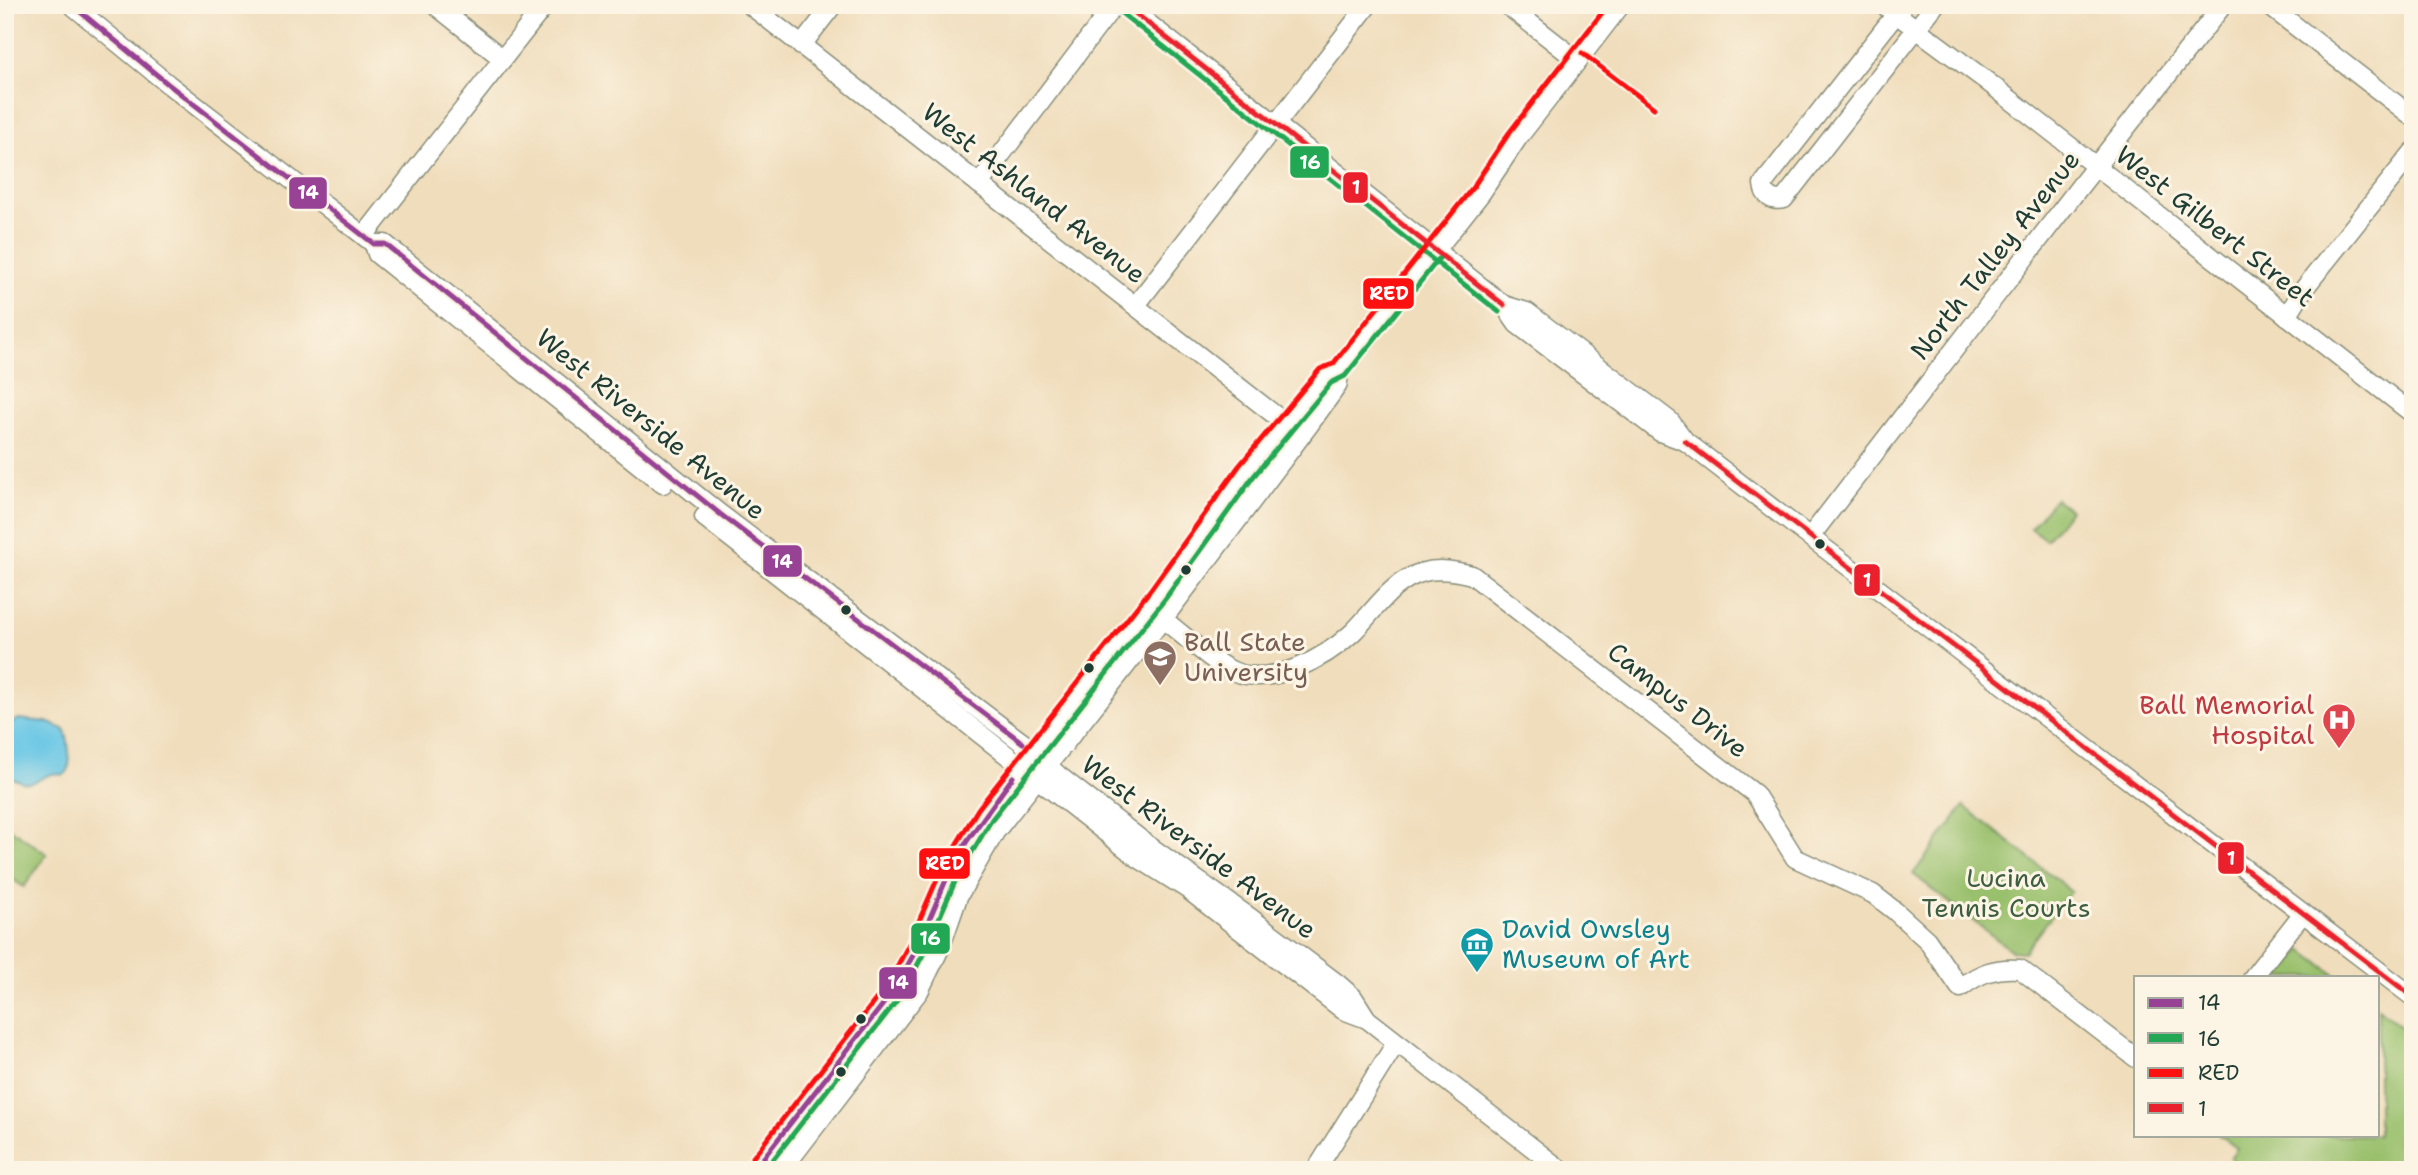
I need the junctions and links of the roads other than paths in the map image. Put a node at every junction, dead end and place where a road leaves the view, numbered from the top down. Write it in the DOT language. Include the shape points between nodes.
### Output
graph roads {
  1 [pos="72,5"];
  2 [pos="435,5"];
  3 [pos="545,5"];
  4 [pos="750,5"];
  5 [pos="833,5"];
  6 [pos="1114,5"];
  7 [pos="1125,5"];
  8 [pos="1368,5"];
  9 [pos="1507,5"];
  10 [pos="1619,5"];
  11 [pos="1935,5"];
  12 [pos="2223,5"];
  13 [pos="2268,5"];
  14 [pos="1894,8"];
  15 [pos="1916,29"];
  16 [pos="802,46"];
  17 [pos="503,59"];
  18 [pos="1577,60"];
  19 [pos="2413,117"];
  20 [pos="1276,123"];
  21 [pos="2413,152"];
  22 [pos="2097,166"];
  23 [pos="979,184"];
  24 [pos="369,240"];
  25 [pos="1434,251"];
  26 [pos="1136,305"];
  27 [pos="2287,316"];
  28 [pos="1338,371"];
  29 [pos="2413,414"];
  30 [pos="1285,423"];
  31 [pos="1810,537"];
  32 [pos="1154,613"];
  33 [pos="1033,770"];
  34 [pos="2303,913"];
  35 [pos="2254,976"];
  36 [pos="2413,998"];
  37 [pos="1396,1043"];
  38 [pos="2134,1056"];
  39 [pos="754,1170"];
  40 [pos="780,1170"];
  41 [pos="1317,1170"];
  42 [pos="1561,1170"];
  1 -- 24 [label="street, West Riverside Avenue"];
  2 -- 17 [label="street"];
  3 -- 17 [label="street"];
  4 -- 16 [label="street, West Ashland Avenue"];
  5 -- 16 [label="street"];
  6 -- 23 [label="street"];
  7 -- 20 [label="street"];
  8 -- 20 [label="street"];
  9 -- 18 [label="street"];
  10 -- 18 [label="main road"];
  11 -- 15 [label="street"];
  12 -- 22 [label="street, North Talley Avenue"];
  13 -- 19 [label="street"];
  14 -- 15 [label="street, West Gilbert Street"];
  14 -- 15 [label="street" via="1763,184 1769,197 1784,199"];
  15 -- 22 [label="street, West Gilbert Street"];
  16 -- 23 [label="street, West Ashland Avenue"];
  17 -- 24 [label="street"];
  18 -- 25 [label="main road"];
  20 -- 25 [label="street"];
  20 -- 26 [label="street"];
  21 -- 27 [label="street"];
  22 -- 27 [label="street, West Gilbert Street"];
  22 -- 31 [label="street, North Talley Avenue"];
  23 -- 26 [label="street, West Ashland Avenue"];
  24 -- 33 [label="street, West Riverside Avenue" via="385,244"];
  25 -- 28 [label="main road"];
  25 -- 31 [label="street" via="1504,305 1517,324 1606,392 1660,432 1685,441"];
  26 -- 30 [label="street, West Ashland Avenue"];
  27 -- 29 [label="street, West Gilbert Street"];
  28 -- 30 [label="main road" via="1326,375"];
  28 -- 32 [label="main road" via="1336,385"];
  30 -- 32 [label="main road" via="1246,472"];
  31 -- 34 [label="street"];
  32 -- 33 [label="main road"];
  32 -- 38 [label="street, Campus Drive" via="1233,671 1274,674 1321,656 1351,634 1405,580 1425,571 1472,575 1755,794 1795,858 1873,894 1895,911 1927,940 1960,988 1988,971 2020,970"];
  33 -- 37 [label="street, West Riverside Avenue" via="1138,858 1343,1010 1367,1019"];
  33 -- 39 [label="main road" via="967,841 895,989"];
  33 -- 40 [label="main road" via="974,863 929,970 909,1004"];
  34 -- 35 [label="street"];
  34 -- 36 [label="street"];
  37 -- 41 [label="street"];
  37 -- 42 [label="street"];
}
